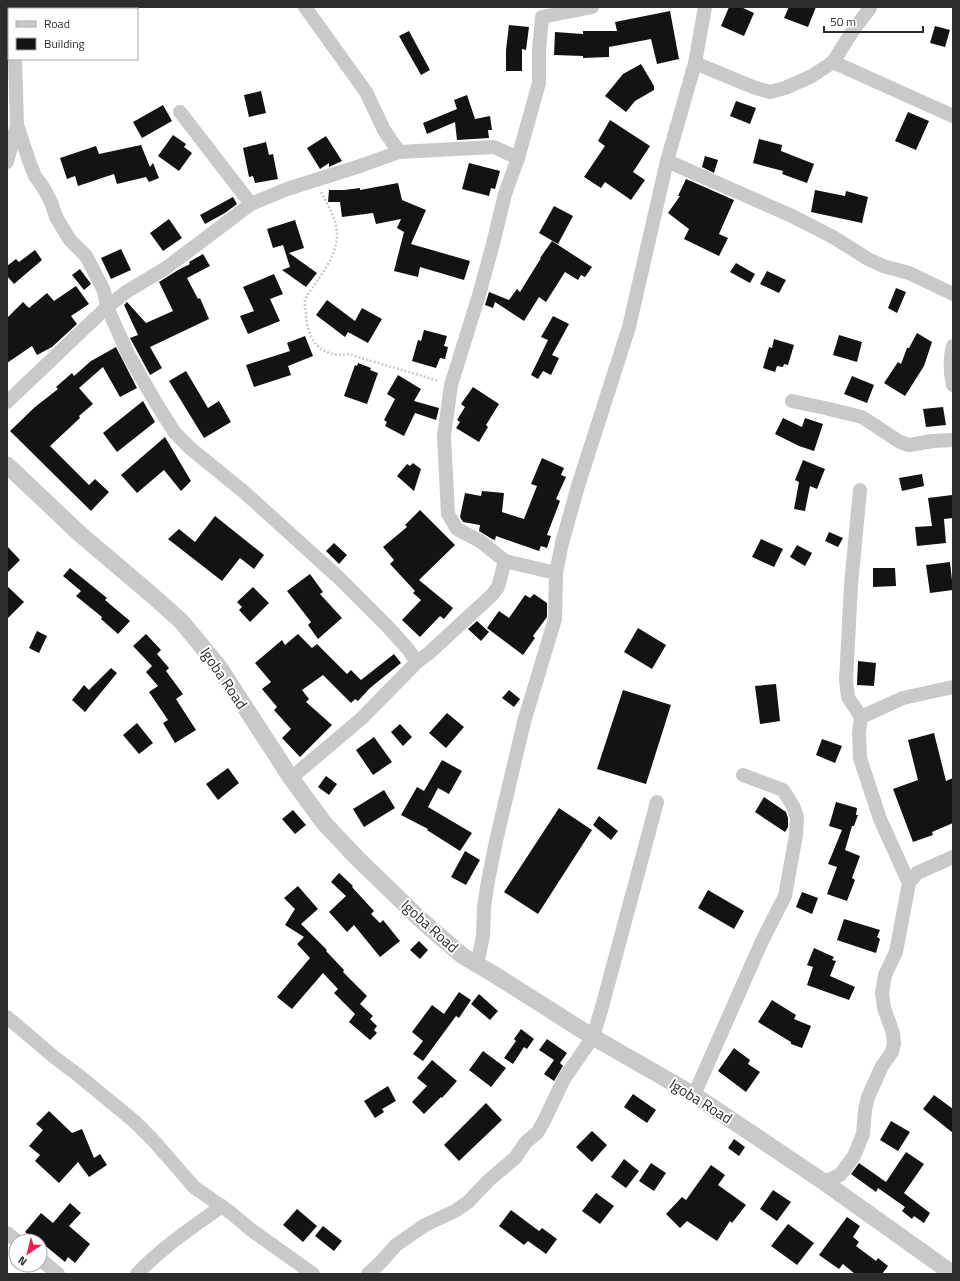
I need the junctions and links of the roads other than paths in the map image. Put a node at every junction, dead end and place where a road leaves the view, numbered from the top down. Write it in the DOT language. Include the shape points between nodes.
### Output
graph roads {
  1 [pos="305,7"];
  2 [pos="592,7"];
  3 [pos="705,7"];
  4 [pos="870,8"];
  5 [pos="541,12"];
  6 [pos="15,60"];
  7 [pos="833,62"];
  8 [pos="695,63"];
  9 [pos="180,112"];
  10 [pos="953,116"];
  11 [pos="17,125"];
  12 [pos="399,152"];
  13 [pos="518,158"];
  14 [pos="667,161"];
  15 [pos="7,162"];
  16 [pos="251,204"];
  17 [pos="953,294"];
  18 [pos="107,307"];
  19 [pos="953,346"];
  20 [pos="953,385"];
  21 [pos="792,401"];
  22 [pos="7,402"];
  23 [pos="953,440"];
  24 [pos="7,465"];
  25 [pos="860,490"];
  26 [pos="505,561"];
  27 [pos="556,572"];
  28 [pos="417,662"];
  29 [pos="953,687"];
  30 [pos="861,717"];
  31 [pos="743,775"];
  32 [pos="291,778"];
  33 [pos="657,802"];
  34 [pos="953,857"];
  35 [pos="909,883"];
  36 [pos="477,965"];
  37 [pos="7,1017"];
  38 [pos="593,1037"];
  39 [pos="694,1095"];
  40 [pos="824,1182"];
  41 [pos="222,1206"];
  42 [pos="48,1266"];
  43 [pos="58,1274"];
  44 [pos="137,1274"];
  45 [pos="313,1274"];
  46 [pos="368,1274"];
  47 [pos="953,1274"];
  1 -- 12 [label="street" via="366,92 384,130"];
  2 -- 5 [label="street"];
  3 -- 8 [label="street"];
  4 -- 7 [label="street"];
  5 -- 13 [label="street" via="539,84"];
  6 -- 11 [label="street"];
  7 -- 8 [label="street" via="812,76 770,92"];
  7 -- 10 [label="street"];
  8 -- 14 [label="street"];
  9 -- 16 [label="street"];
  11 -- 15 [label="street"];
  11 -- 18 [label="street" via="35,176 70,240 86,256 104,291"];
  12 -- 13 [label="street" via="494,147"];
  12 -- 16 [label="street" via="287,189"];
  13 -- 26 [label="street" via="504,194 483,280 451,385 444,436 448,514 457,529 480,541"];
  14 -- 17 [label="street" via="792,216 833,237 868,260 909,274"];
  14 -- 27 [label="street" via="629,327 578,486"];
  16 -- 18 [label="street" via="166,268 126,292"];
  18 -- 22 [label="street"];
  18 -- 28 [label="street" via="128,354 175,433 338,577"];
  19 -- 20 [label="street" via="950,373"];
  21 -- 23 [label="street" via="862,418 909,445"];
  24 -- 32 [label="street, Igoba Road" via="80,534 181,621 219,667"];
  25 -- 30 [label="street" via="851,585 846,681 848,696"];
  26 -- 27 [label="street"];
  26 -- 28 [label="street" via="498,587 492,595"];
  27 -- 36 [label="street" via="555,619 524,722 496,841"];
  28 -- 32 [label="street" via="361,719"];
  29 -- 30 [label="street" via="903,698"];
  30 -- 35 [label="street" via="860,758 880,819"];
  31 -- 39 [label="street" via="783,790 797,817 795,842 785,896 756,954"];
  32 -- 36 [label="street, Igoba Road" via="324,823 357,858 419,918"];
  33 -- 38 [label="street"];
  34 -- 35 [label="street" via="918,872"];
  35 -- 40 [label="street" via="896,952 885,974 882,993 884,1008 893,1033 892,1052 882,1066 868,1097 862,1134 854,1156 840,1175"];
  36 -- 38 [label="street, Igoba Road"];
  37 -- 41 [label="street" via="134,1121 194,1186"];
  38 -- 39 [label="street, Igoba Road"];
  38 -- 46 [label="street" via="564,1078 537,1133 526,1142 515,1158 468,1202 425,1225 396,1245"];
  39 -- 40 [label="street, Igoba Road"];
  40 -- 47 [label="street, Igoba Road"];
  41 -- 44 [label="street" via="169,1244"];
  41 -- 45 [label="street"];
  42 -- 43 [label="street"];
}
